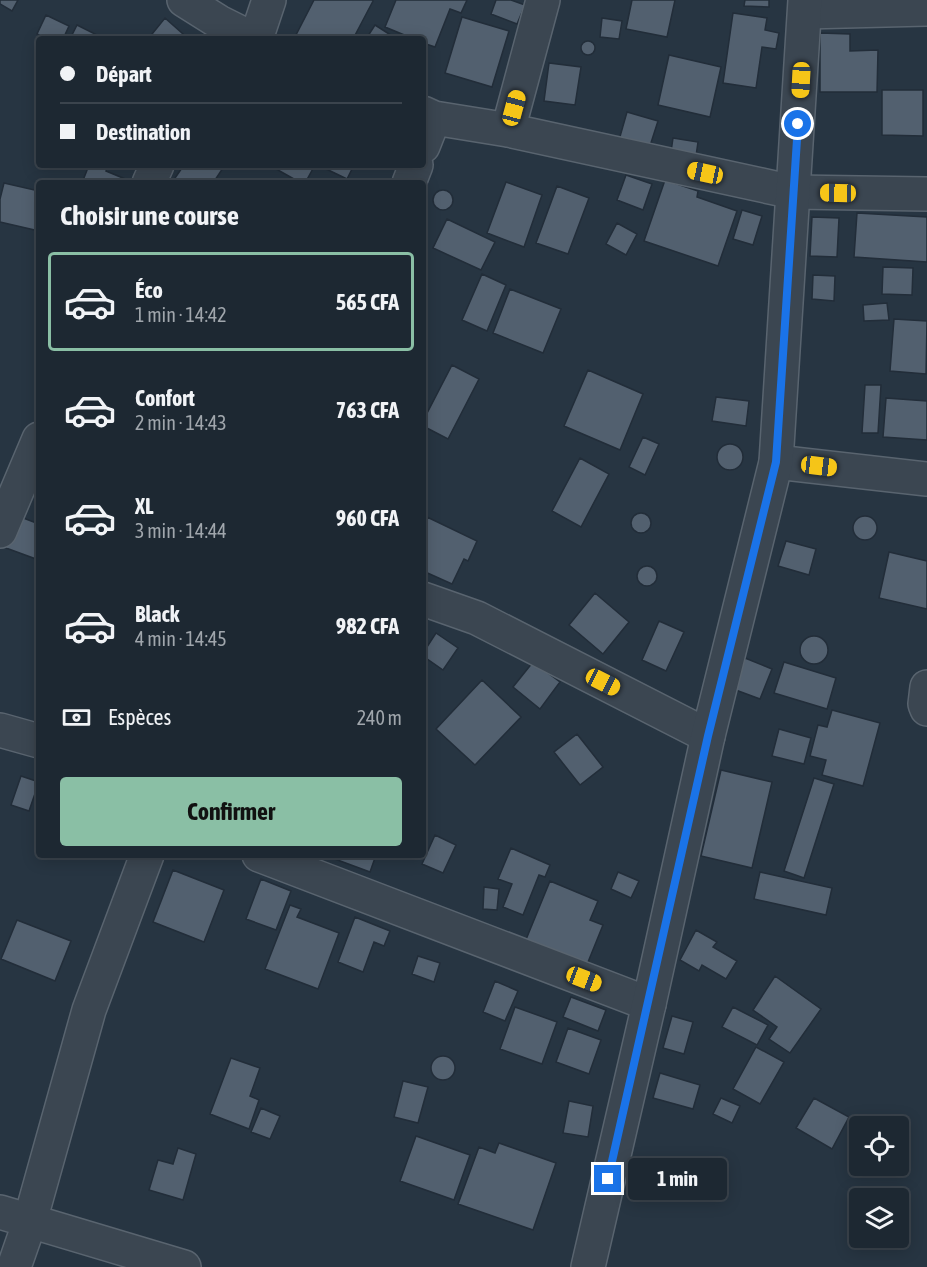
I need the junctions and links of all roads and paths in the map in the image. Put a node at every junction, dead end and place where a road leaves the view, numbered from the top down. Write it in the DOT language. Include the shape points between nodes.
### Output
graph roads {
  1 [pos="184,0"];
  2 [pos="269,0"];
  3 [pos="543,0"];
  4 [pos="805,6"];
  5 [pos="927,9"];
  6 [pos="215,31"];
  7 [pos="240,36"];
  8 [pos="256,36"];
  9 [pos="427,126"];
  10 [pos="508,130"];
  11 [pos="793,192"];
  12 [pos="927,194"];
  13 [pos="36,446"];
  14 [pos="776,462"];
  15 [pos="927,479"];
  16 [pos="0,531"];
  17 [pos="426,600"];
  18 [pos="927,687"];
  19 [pos="927,709"];
  20 [pos="0,730"];
  21 [pos="708,736"];
  22 [pos="36,740"];
  23 [pos="146,858"];
  24 [pos="267,858"];
  25 [pos="648,1004"];
  26 [pos="15,1217"];
  27 [pos="14,1267"];
  28 [pos="184,1267"];
  29 [pos="588,1267"];
  1 -- 6 [label="street"];
  2 -- 8 [label="street"];
  3 -- 10 [label="street"];
  4 -- 5 [label="street"];
  4 -- 11 [label="street"];
  6 -- 7 [label="street"];
  9 -- 10 [label="street"];
  10 -- 11 [label="street"];
  11 -- 12 [label="street"];
  11 -- 14 [label="street"];
  13 -- 16 [label="street"];
  14 -- 15 [label="street"];
  14 -- 21 [label="street"];
  17 -- 21 [label="street" via="477,618"];
  18 -- 19 [label="street"];
  20 -- 22 [label="street"];
  21 -- 25 [label="street"];
  23 -- 26 [label="street"];
  24 -- 25 [label="street"];
  25 -- 29 [label="street"];
  26 -- 27 [label="street"];
  26 -- 28 [label="street"];
}
